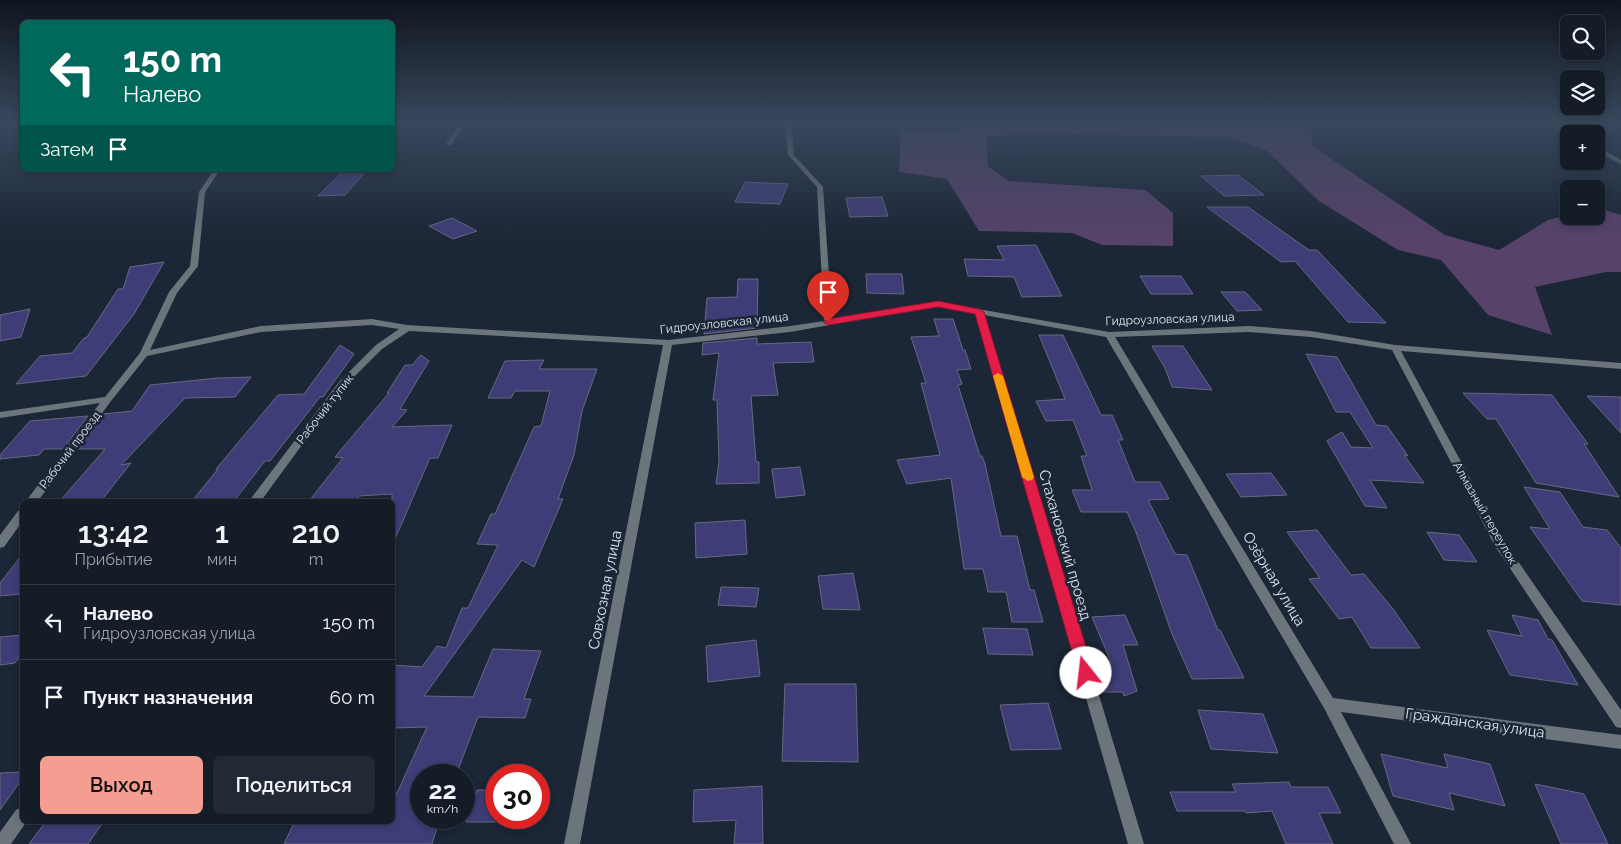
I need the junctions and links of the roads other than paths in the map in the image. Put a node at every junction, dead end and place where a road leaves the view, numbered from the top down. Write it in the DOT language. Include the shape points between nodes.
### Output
graph roads {
  1 [pos="796,160"];
  2 [pos="216,172"];
  3 [pos="979,312"];
  4 [pos="828,322"];
  5 [pos="407,328"];
  6 [pos="1109,335"];
  7 [pos="668,343"];
  8 [pos="1395,348"];
  9 [pos="144,354"];
  10 [pos="1621,366"];
  11 [pos="108,399"];
  12 [pos="0,416"];
  13 [pos="33,499"];
  14 [pos="256,499"];
  15 [pos="20,517"];
  16 [pos="0,544"];
  17 [pos="1329,704"];
  18 [pos="1621,722"];
  19 [pos="1621,742"];
  20 [pos="20,818"];
  21 [pos="1,844"];
  22 [pos="572,844"];
  23 [pos="1136,844"];
  24 [pos="1403,844"];
  1 -- 4 [label="street" via="820,188"];
  2 -- 9 [label="street" via="202,192 194,266 173,292"];
  3 -- 4 [label="street, Гидроузловская улица" via="938,304"];
  3 -- 6 [label="street, Гидроузловская улица"];
  3 -- 23 [label="street, Стахановский проезд"];
  4 -- 7 [label="street, Гидроузловская улица"];
  5 -- 7 [label="street, Гидроузловская улица"];
  5 -- 9 [label="street, Гидроузловская улица" via="372,322 261,329"];
  5 -- 14 [label="street, Рабочий тупик" via="379,347 342,384"];
  6 -- 8 [label="street, Гидроузловская улица" via="1250,329 1311,334"];
  6 -- 17 [label="street, Озёрная улица"];
  7 -- 22 [label="street, Совхозная улица"];
  8 -- 10 [label="street, Гидроузловская улица"];
  8 -- 18 [label="street, Алмазный переулок" via="1499,543"];
  9 -- 11 [label="street"];
  11 -- 12 [label="street"];
  11 -- 13 [label="street, Рабочий проезд"];
  15 -- 16 [label="street"];
  17 -- 19 [label="street, Гражданская улица"];
  17 -- 24 [label="street, Озёрная улица"];
  20 -- 21 [label="street"];
}
